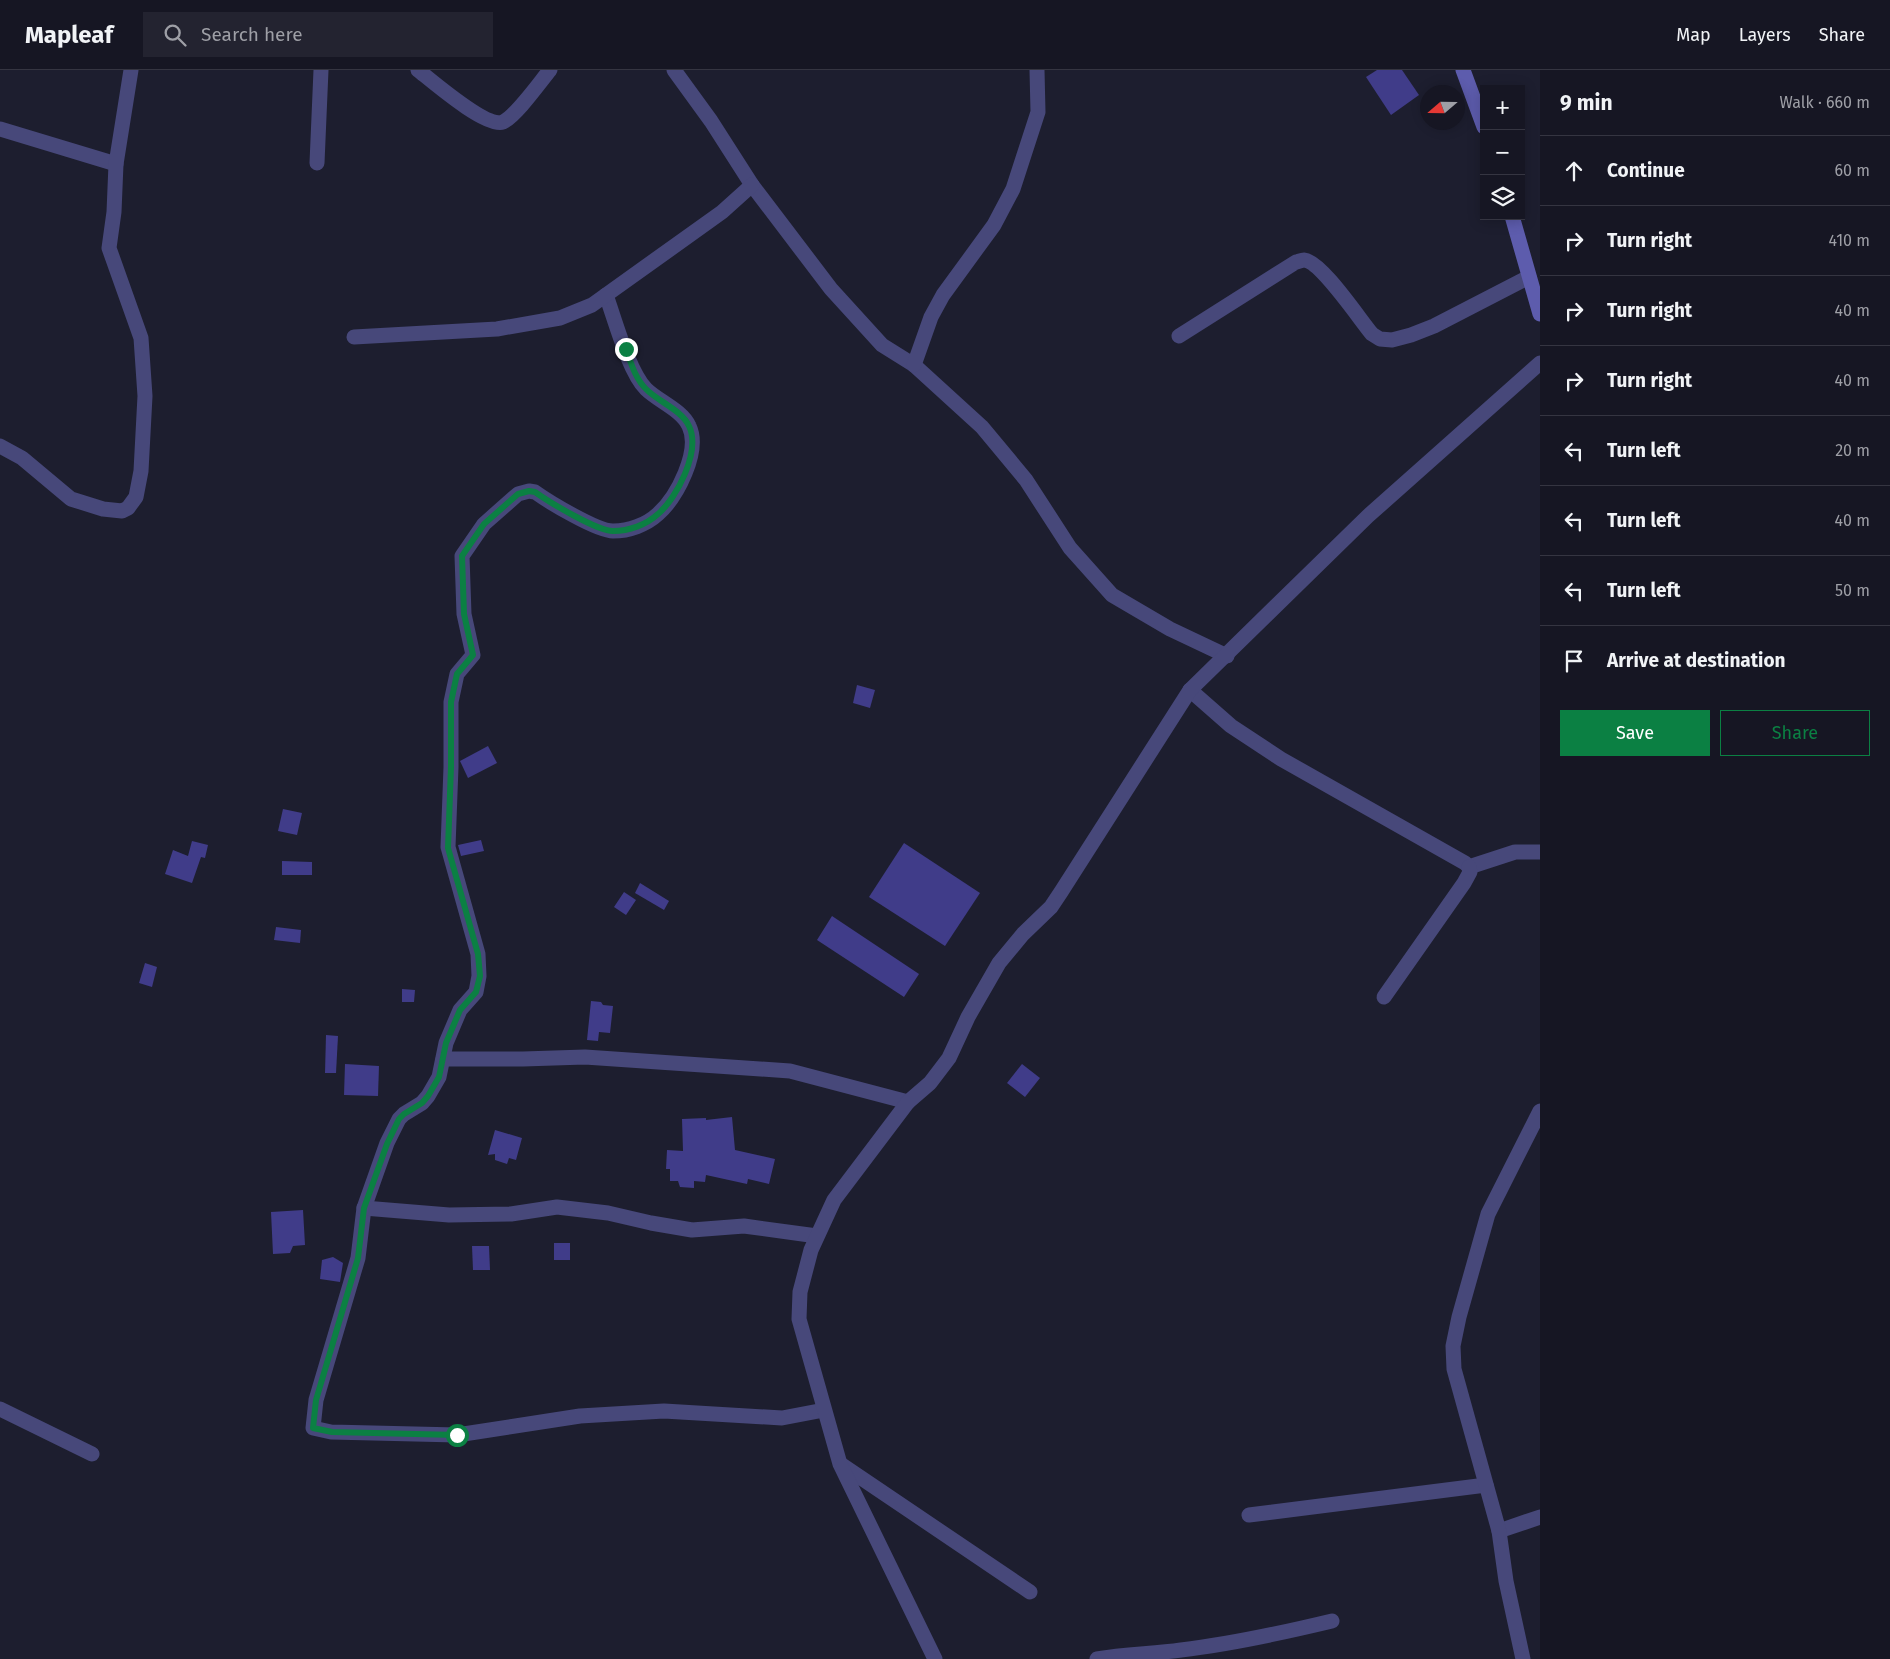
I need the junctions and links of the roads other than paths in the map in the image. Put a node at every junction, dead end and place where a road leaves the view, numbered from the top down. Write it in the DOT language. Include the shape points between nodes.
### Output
graph roads {
  1 [pos="131,70"];
  2 [pos="321,70"];
  3 [pos="418,70"];
  4 [pos="550,70"];
  5 [pos="674,70"];
  6 [pos="1037,70"];
  7 [pos="1463,70"];
  8 [pos="1480,116"];
  9 [pos="0,128"];
  10 [pos="317,163"];
  11 [pos="116,164"];
  12 [pos="752,185"];
  13 [pos="1513,220"];
  14 [pos="1529,277"];
  15 [pos="606,296"];
  16 [pos="1540,314"];
  17 [pos="1179,336"];
  18 [pos="354,337"];
  19 [pos="1540,363"];
  20 [pos="914,365"];
  21 [pos="0,446"];
  22 [pos="1227,656"];
  23 [pos="1190,690"];
  24 [pos="1540,852"];
  25 [pos="1469,867"];
  26 [pos="1384,997"];
  27 [pos="443,1059"];
  28 [pos="908,1102"];
  29 [pos="1540,1110"];
  30 [pos="364,1208"];
  31 [pos="817,1236"];
  32 [pos="0,1409"];
  33 [pos="824,1410"];
  34 [pos="92,1454"];
  35 [pos="840,1464"];
  36 [pos="1486,1485"];
  37 [pos="1250,1514"];
  38 [pos="1540,1518"];
  39 [pos="1499,1530"];
  40 [pos="1030,1592"];
  41 [pos="1332,1622"];
  42 [pos="935,1659"];
  43 [pos="1097,1659"];
  44 [pos="1523,1659"];
  1 -- 11 [label="street"];
  2 -- 10 [label="street"];
  3 -- 4 [label="street" via="476,114 496,123 503,122 524,103"];
  5 -- 12 [label="street"];
  6 -- 20 [label="street" via="1038,112 1013,189 994,224 931,316"];
  7 -- 8 [label="main road"];
  9 -- 11 [label="street"];
  11 -- 21 [label="street" via="109,248 142,348 142,452 136,498 122,511 71,500 22,458"];
  12 -- 15 [label="street" via="722,212"];
  12 -- 20 [label="street" via="831,289 882,345"];
  13 -- 14 [label="main road"];
  14 -- 16 [label="main road"];
  14 -- 17 [label="street" via="1434,326 1392,340 1372,334 1333,284 1304,260"];
  15 -- 18 [label="street" via="592,306 532,324"];
  15 -- 27 [label="street" via="634,370 646,389 689,425 691,461 659,514 645,523 610,531 529,491 518,494 484,524 462,556 464,614 473,655 457,674 451,702 448,848 478,954 480,976 476,992 460,1010"];
  19 -- 22 [label="street" via="1368,516"];
  20 -- 22 [label="street" via="982,427 1026,480 1070,548 1112,595 1170,629"];
  22 -- 23 [label="street"];
  23 -- 25 [label="street" via="1231,726 1281,759"];
  23 -- 28 [label="street" via="1062,892 999,963 949,1058 930,1083"];
  24 -- 25 [label="street" via="1515,852"];
  25 -- 26 [label="street" via="1464,883"];
  27 -- 28 [label="street" via="585,1057 781,1071"];
  27 -- 30 [label="street" via="439,1077 428,1096 399,1119"];
  28 -- 31 [label="street" via="834,1200"];
  29 -- 36 [label="street" via="1488,1214 1453,1346 1459,1393"];
  30 -- 31 [label="street" via="449,1215 511,1214 557,1207 608,1213 692,1230 744,1226"];
  30 -- 33 [label="street" via="358,1258 316,1400 313,1428 332,1432 457,1435 580,1416 664,1412 782,1418"];
  31 -- 33 [label="street" via="800,1292 799,1318"];
  32 -- 34 [label="street"];
  33 -- 35 [label="street"];
  35 -- 40 [label="street"];
  35 -- 42 [label="street"];
  36 -- 37 [label="street"];
  36 -- 39 [label="street"];
  38 -- 39 [label="street"];
  39 -- 44 [label="street"];
  41 -- 43 [label="street" via="1180,1651"];
}
